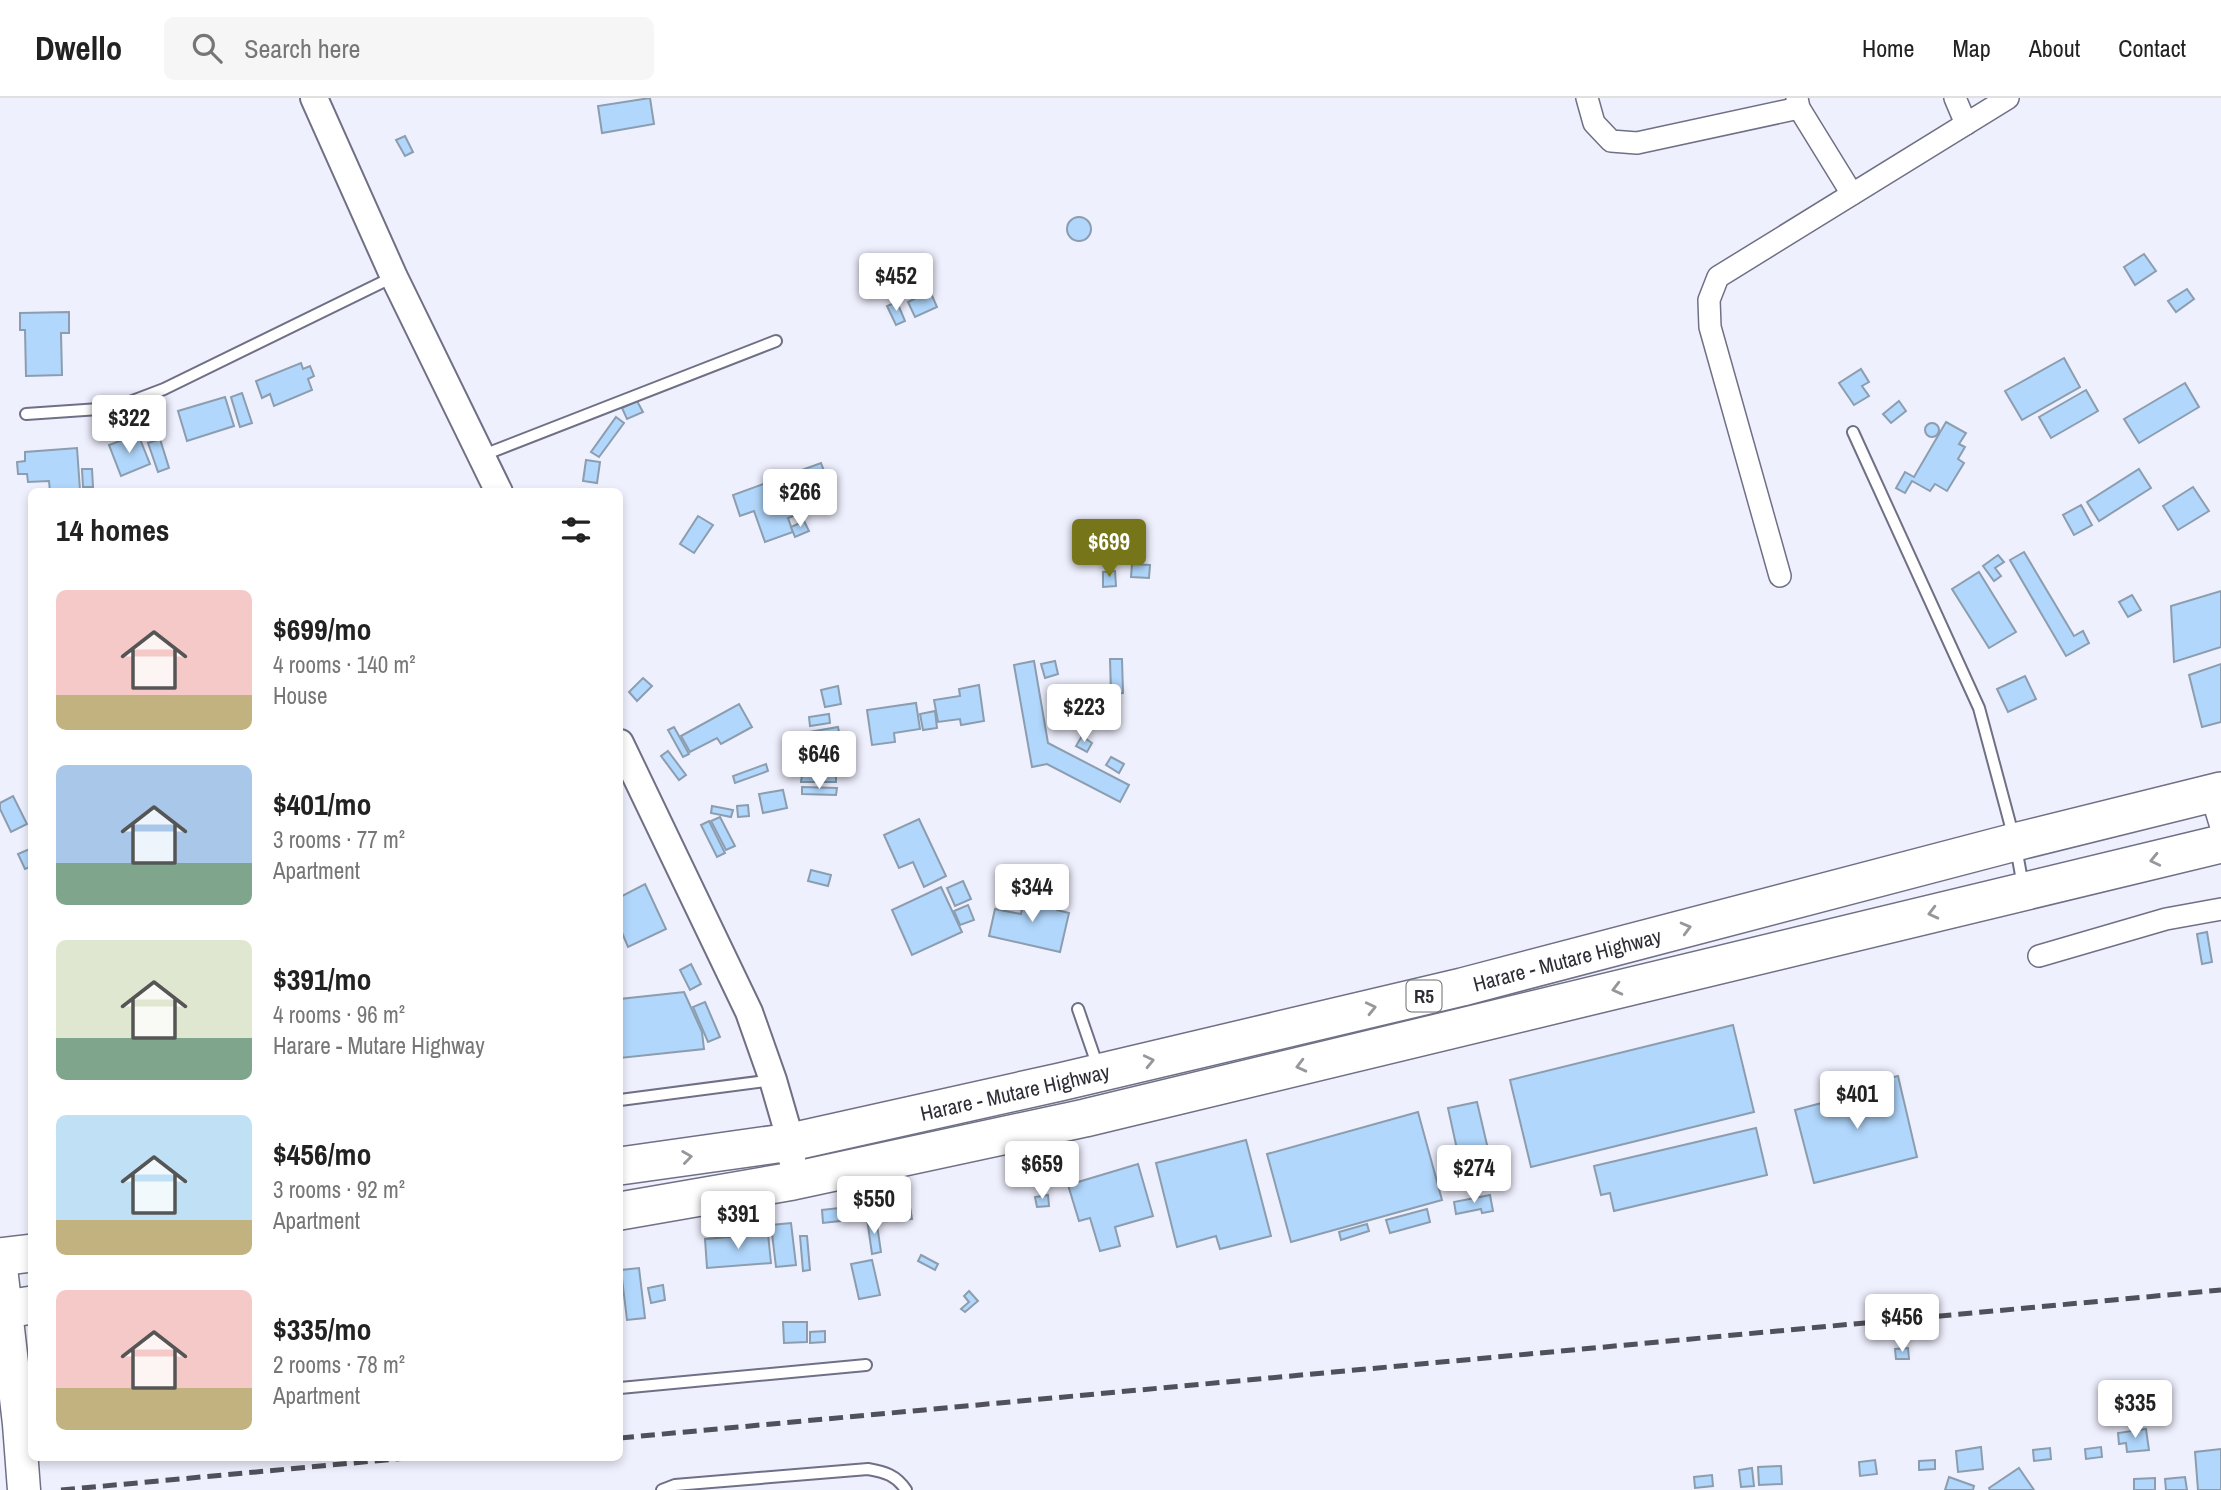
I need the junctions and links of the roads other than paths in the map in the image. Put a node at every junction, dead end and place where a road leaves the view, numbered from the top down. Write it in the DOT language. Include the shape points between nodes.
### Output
graph roads {
  1 [pos="314,98"];
  2 [pos="1587,98"];
  3 [pos="1955,98"];
  4 [pos="2008,98"];
  5 [pos="1798,103"];
  6 [pos="1966,124"];
  7 [pos="1852,194"];
  8 [pos="394,277"];
  9 [pos="776,341"];
  10 [pos="26,414"];
  11 [pos="1853,432"];
  12 [pos="481,456"];
  13 [pos="497,488"];
  14 [pos="1780,576"];
  15 [pos="623,749"];
  16 [pos="2218,804"];
  17 [pos="2015,842"];
  18 [pos="2221,844"];
  19 [pos="2024,891"];
  20 [pos="2221,909"];
  21 [pos="2039,957"];
  22 [pos="1078,1009"];
  23 [pos="1100,1073"];
  24 [pos="773,1080"];
  25 [pos="623,1100"];
  26 [pos="791,1142"];
  27 [pos="623,1166"];
  28 [pos="793,1181"];
  29 [pos="623,1209"];
  30 [pos="28,1254"];
  31 [pos="0,1258"];
  32 [pos="13,1308"];
  33 [pos="866,1365"];
  34 [pos="623,1388"];
  35 [pos="26,1444"];
  36 [pos="24,1490"];
  37 [pos="662,1490"];
  38 [pos="906,1490"];
  1 -- 8 [label="street"];
  2 -- 5 [label="street" via="1594,123 1611,141 1637,143"];
  3 -- 6 [label="street"];
  4 -- 6 [label="street"];
  5 -- 7 [label="street"];
  6 -- 7 [label="street"];
  7 -- 14 [label="street" via="1718,277 1709,300 1710,327"];
  8 -- 10 [label="lane" via="163,389 114,408"];
  8 -- 12 [label="street"];
  9 -- 12 [label="lane"];
  11 -- 17 [label="lane" via="1979,708"];
  12 -- 13 [label="street"];
  15 -- 24 [label="street" via="749,1012"];
  16 -- 17 [label="highway, Harare - Mutare Highway / R5"];
  17 -- 19 [label="lane"];
  23 -- 17 [label="highway, Harare - Mutare Highway / R5, one-way" via="1475,984"];
  18 -- 19 [label="highway, Harare - Mutare Highway / R5, one-way"];
  19 -- 28 [label="highway, Harare - Mutare Highway / R5, one-way" via="1085,1118"];
  20 -- 21 [label="street" via="2166,919"];
  22 -- 23 [label="lane"];
  23 -- 26 [label="highway, Harare - Mutare Highway / R5"];
  24 -- 25 [label="lane"];
  24 -- 26 [label="street"];
  27 -- 26 [label="highway, Harare - Mutare Highway / R5, one-way"];
  26 -- 28 [label="street"];
  28 -- 29 [label="highway, Harare - Mutare Highway / R5"];
  30 -- 31 [label="highway"];
  31 -- 32 [label="main road"];
  32 -- 35 [label="main road"];
  33 -- 34 [label="lane"];
  35 -- 36 [label="main road"];
  37 -- 38 [label="lane" via="674,1485 868,1469 897,1478"];
}
